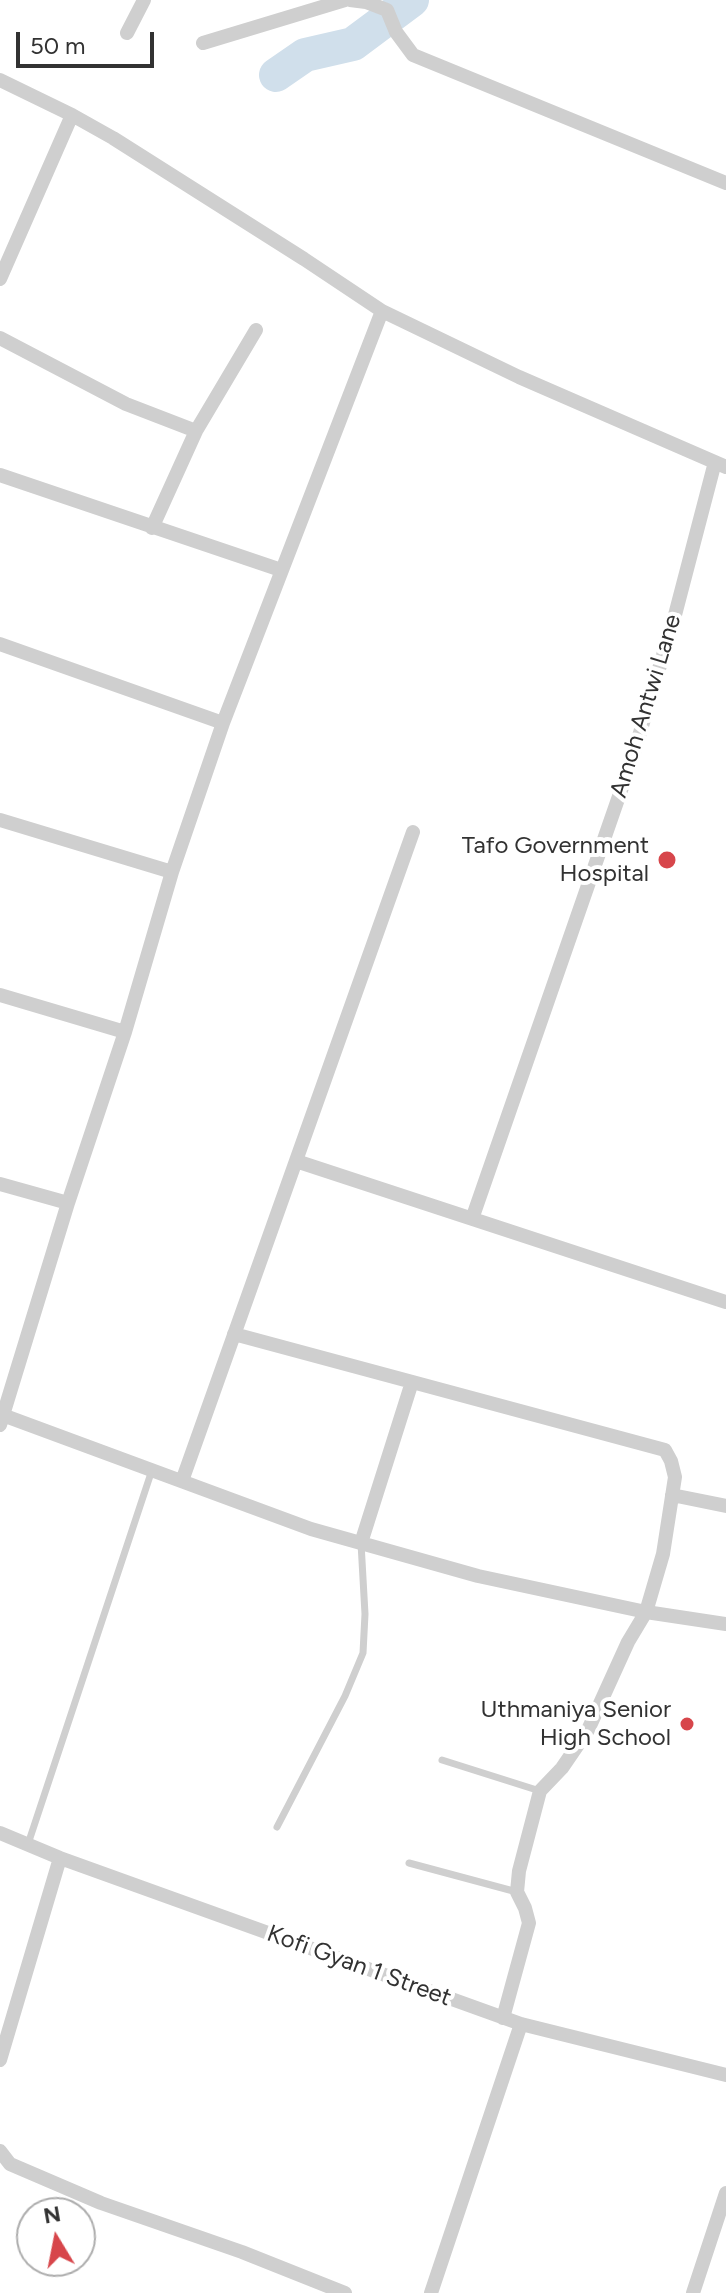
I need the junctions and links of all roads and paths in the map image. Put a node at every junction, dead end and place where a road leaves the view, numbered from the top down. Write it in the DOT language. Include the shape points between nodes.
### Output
graph roads {
  1 [pos="144,0"];
  2 [pos="347,0"];
  3 [pos="127,33"];
  4 [pos="203,43"];
  5 [pos="0,80"];
  6 [pos="72,115"];
  7 [pos="726,183"];
  8 [pos="0,279"];
  9 [pos="382,311"];
  10 [pos="256,330"];
  11 [pos="0,338"];
  12 [pos="196,431"];
  13 [pos="720,465"];
  14 [pos="0,475"];
  15 [pos="152,528"];
  16 [pos="281,570"];
  17 [pos="0,644"];
  18 [pos="223,723"];
  19 [pos="0,820"];
  20 [pos="413,832"];
  21 [pos="172,872"];
  22 [pos="0,995"];
  23 [pos="125,1032"];
  24 [pos="296,1161"];
  25 [pos="0,1184"];
  26 [pos="68,1203"];
  27 [pos="472,1219"];
  28 [pos="726,1302"];
  29 [pos="234,1334"];
  30 [pos="412,1382"];
  31 [pos="1,1418"];
  32 [pos="152,1470"];
  33 [pos="182,1481"];
  34 [pos="672,1495"];
  35 [pos="726,1506"];
  36 [pos="361,1543"];
  37 [pos="646,1612"];
  38 [pos="726,1624"];
  39 [pos="442,1760"];
  40 [pos="540,1791"];
  41 [pos="277,1827"];
  42 [pos="0,1833"];
  43 [pos="28,1844"];
  44 [pos="60,1858"];
  45 [pos="409,1863"];
  46 [pos="517,1892"];
  47 [pos="503,2018"];
  48 [pos="521,2024"];
  49 [pos="0,2060"];
  50 [pos="726,2075"];
  51 [pos="0,2151"];
  52 [pos="726,2193"];
  53 [pos="345,2293"];
  54 [pos="431,2293"];
  55 [pos="693,2293"];
  1 -- 3 [label="street"];
  2 -- 4 [label="street"];
  2 -- 7 [label="street" via="387,10 413,55"];
  5 -- 6 [label="street"];
  6 -- 8 [label="street"];
  6 -- 9 [label="street"];
  9 -- 13 [label="street"];
  9 -- 16 [label="street"];
  10 -- 12 [label="street"];
  11 -- 12 [label="street" via="126,404"];
  12 -- 15 [label="street"];
  13 -- 27 [label="street, Amoh Antwi Lane" via="634,753"];
  14 -- 15 [label="street"];
  15 -- 16 [label="street"];
  16 -- 18 [label="street"];
  17 -- 18 [label="street"];
  18 -- 21 [label="street"];
  19 -- 21 [label="street"];
  20 -- 24 [label="street"];
  21 -- 23 [label="street"];
  22 -- 23 [label="street"];
  23 -- 26 [label="street"];
  24 -- 27 [label="street"];
  24 -- 29 [label="street"];
  25 -- 26 [label="street"];
  26 -- 31 [label="street"];
  27 -- 28 [label="street"];
  29 -- 30 [label="street"];
  29 -- 33 [label="street"];
  30 -- 34 [label="street" via="665,1450 675,1477"];
  30 -- 36 [label="street"];
  31 -- 32 [label="street"];
  32 -- 33 [label="street"];
  32 -- 43 [label="lane"];
  33 -- 36 [label="street"];
  34 -- 35 [label="street"];
  34 -- 37 [label="street" via="663,1554"];
  36 -- 37 [label="street" via="478,1576"];
  36 -- 41 [label="lane" via="363,1653"];
  37 -- 38 [label="street"];
  37 -- 40 [label="street" via="588,1730"];
  39 -- 40 [label="lane"];
  40 -- 46 [label="street"];
  42 -- 43 [label="street, Kofi Gyan 1 Street"];
  43 -- 44 [label="street, Kofi Gyan 1 Street"];
  44 -- 47 [label="street, Kofi Gyan 1 Street"];
  44 -- 49 [label="street"];
  45 -- 46 [label="lane"];
  46 -- 47 [label="street" via="529,1923"];
  47 -- 48 [label="street, Kofi Gyan 1 Street"];
  48 -- 50 [label="street, Kofi Gyan 1 Street"];
  48 -- 54 [label="street"];
  51 -- 53 [label="street" via="10,2164 101,2203"];
  52 -- 55 [label="street"];
}
